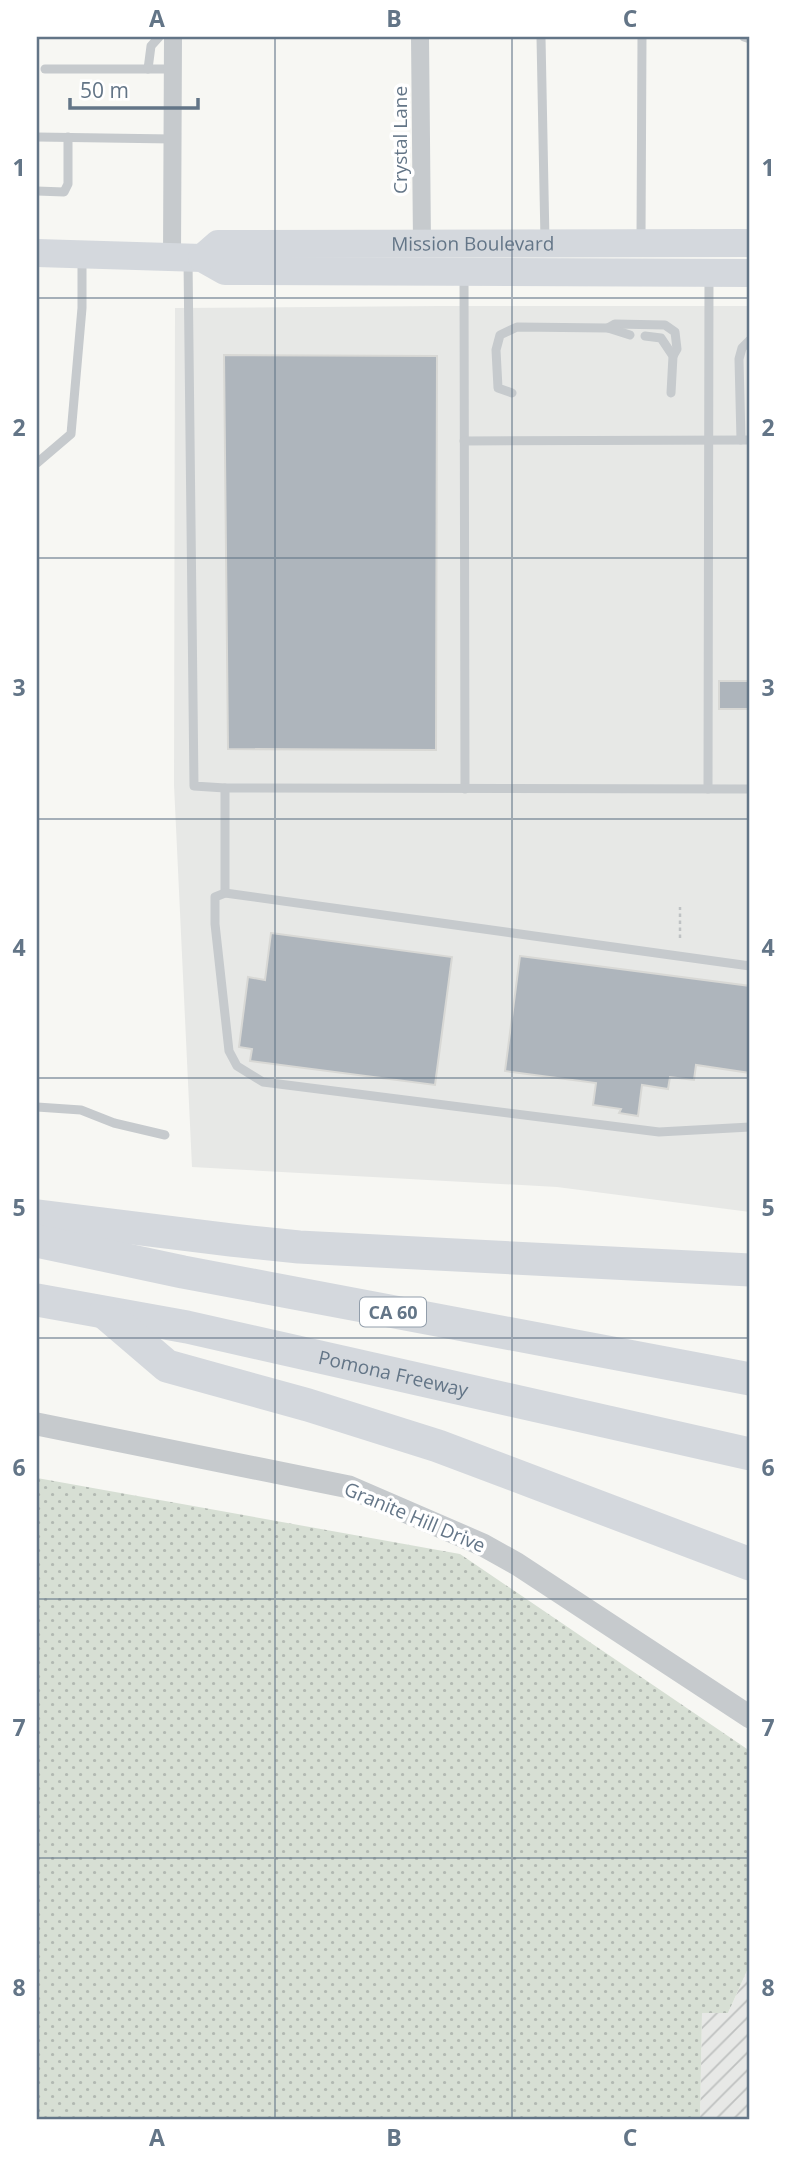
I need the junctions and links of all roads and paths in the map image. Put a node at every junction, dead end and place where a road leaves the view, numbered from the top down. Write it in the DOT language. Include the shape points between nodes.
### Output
graph roads {
  1 [pos="159,37"];
  2 [pos="173,37"];
  3 [pos="420,37"];
  4 [pos="541,37"];
  5 [pos="642,37"];
  6 [pos="744,37"];
  7 [pos="750,39"];
  8 [pos="45,69"];
  9 [pos="148,69"];
  10 [pos="173,69"];
  11 [pos="37,137"];
  12 [pos="68,137"];
  13 [pos="173,139"];
  14 [pos="37,191"];
  15 [pos="422,243"];
  16 [pos="545,243"];
  17 [pos="641,243"];
  18 [pos="750,243"];
  19 [pos="37,253"];
  20 [pos="82,254"];
  21 [pos="187,258"];
  22 [pos="464,258"];
  23 [pos="709,273"];
  24 [pos="750,273"];
  25 [pos="608,328"];
  26 [pos="630,335"];
  27 [pos="645,335"];
  28 [pos="750,340"];
  29 [pos="673,356"];
  30 [pos="745,385"];
  31 [pos="512,393"];
  32 [pos="671,393"];
  33 [pos="709,440"];
  34 [pos="746,440"];
  35 [pos="464,441"];
  36 [pos="37,463"];
  37 [pos="225,788"];
  38 [pos="465,789"];
  39 [pos="708,789"];
  40 [pos="750,789"];
  41 [pos="225,893"];
  42 [pos="680,907"];
  43 [pos="680,938"];
  44 [pos="750,966"];
  45 [pos="37,1107"];
  46 [pos="750,1127"];
  47 [pos="165,1135"];
  48 [pos="37,1216"];
  49 [pos="37,1241"];
  50 [pos="750,1270"];
  51 [pos="37,1300"];
  52 [pos="103,1311"];
  53 [pos="750,1380"];
  54 [pos="37,1424"];
  55 [pos="750,1454"];
  56 [pos="750,1564"];
  57 [pos="750,1717"];
  1 -- 9 [label="lane" via="151,46"];
  2 -- 10 [label="street"];
  3 -- 15 [label="street, Crystal Lane"];
  4 -- 16 [label="lane"];
  5 -- 17 [label="lane"];
  6 -- 7 [label="lane"];
  8 -- 9 [label="lane"];
  9 -- 10 [label="lane"];
  10 -- 13 [label="street"];
  11 -- 12 [label="lane"];
  12 -- 13 [label="lane"];
  12 -- 14 [label="lane" via="64,192"];
  13 -- 21 [label="street"];
  15 -- 21 [label="main road, Mission Boulevard" via="218,244"];
  15 -- 22 [label="main road, Mission Boulevard"];
  16 -- 17 [label="main road, Mission Boulevard"];
  16 -- 22 [label="main road, Mission Boulevard"];
  17 -- 18 [label="main road, Mission Boulevard"];
  19 -- 20 [label="main road, Mission Boulevard"];
  20 -- 21 [label="main road, Mission Boulevard"];
  20 -- 36 [label="lane" via="71,434"];
  21 -- 22 [label="main road, Mission Boulevard" via="225,271"];
  21 -- 37 [label="lane" via="194,786"];
  22 -- 23 [label="main road, Mission Boulevard"];
  22 -- 35 [label="lane"];
  23 -- 24 [label="main road, Mission Boulevard"];
  23 -- 33 [label="lane"];
  25 -- 26 [label="lane"];
  25 -- 29 [label="lane" via="615,324 665,324 675,332"];
  25 -- 31 [label="lane" via="517,327 500,335 498,388"];
  27 -- 29 [label="lane" via="661,338"];
  28 -- 30 [label="lane" via="739,359"];
  29 -- 32 [label="lane"];
  30 -- 34 [label="lane"];
  33 -- 34 [label="lane"];
  33 -- 35 [label="lane"];
  33 -- 39 [label="lane"];
  35 -- 38 [label="lane"];
  37 -- 38 [label="lane"];
  37 -- 41 [label="lane"];
  38 -- 39 [label="lane"];
  39 -- 40 [label="lane"];
  41 -- 44 [label="lane"];
  41 -- 46 [label="lane" via="215,897 215,924 229,1051 237,1066 262,1082 659,1132"];
  42 -- 43 [label="path"];
  45 -- 47 [label="lane" via="81,1110"];
  48 -- 50 [label="highway" via="299,1247"];
  49 -- 53 [label="highway, CA 60"];
  51 -- 52 [label="highway, Pomona Freeway"];
  52 -- 55 [label="highway, Pomona Freeway"];
  52 -- 56 [label="highway" via="167,1366 438,1446"];
  54 -- 57 [label="street, Granite Hill Drive" via="349,1487 517,1564"];
}
